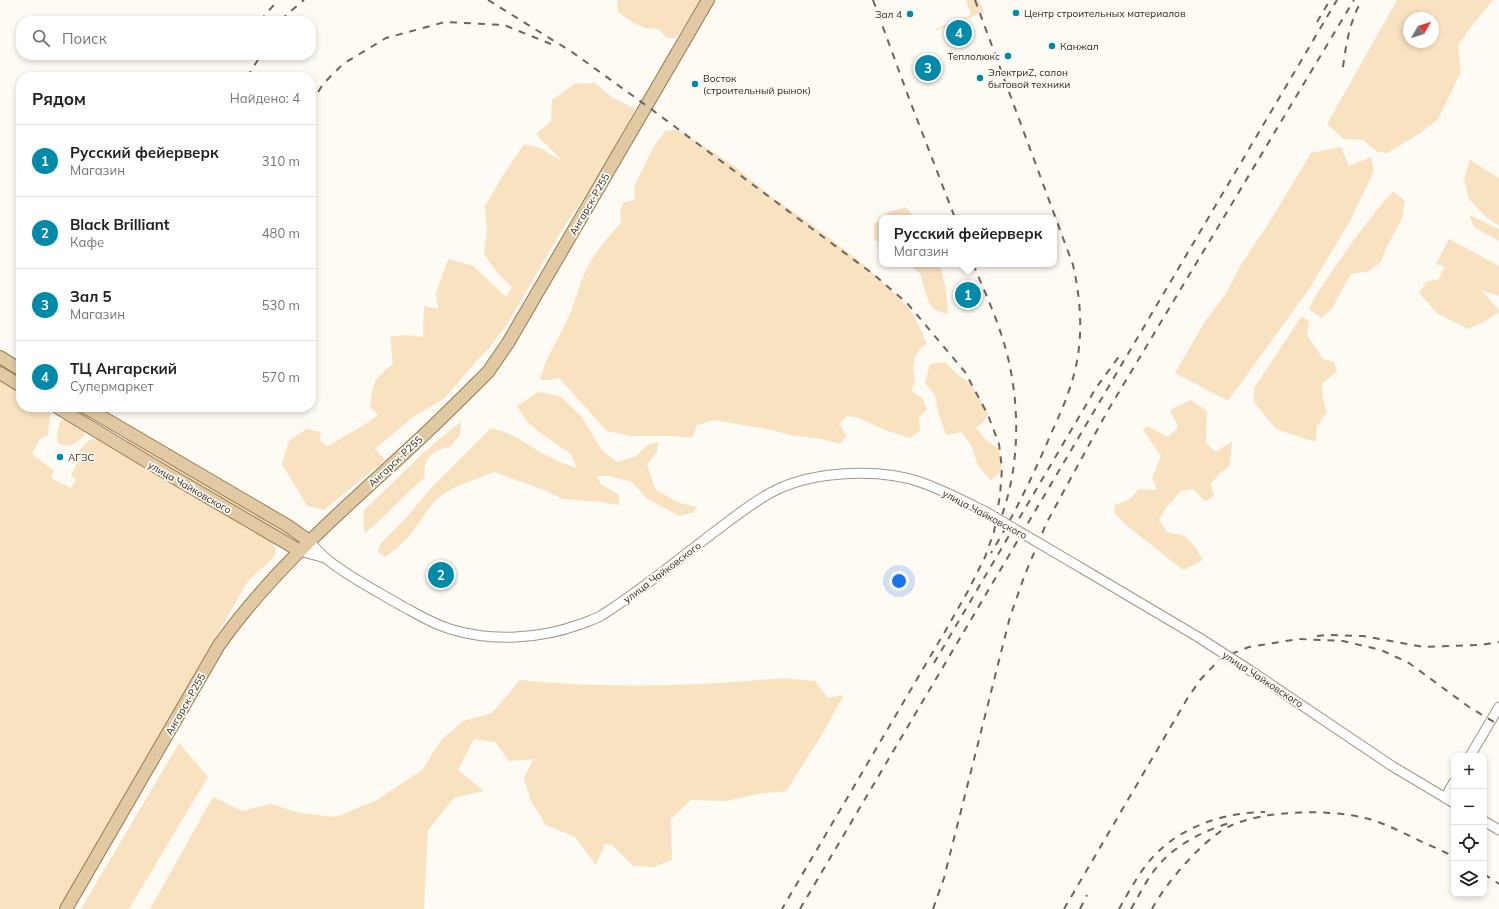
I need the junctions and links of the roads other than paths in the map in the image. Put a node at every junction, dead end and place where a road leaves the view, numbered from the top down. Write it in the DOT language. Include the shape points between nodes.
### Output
graph roads {
  1 [pos="708,0"];
  2 [pos="0,358"];
  3 [pos="16,367"];
  4 [pos="0,373"];
  5 [pos="16,383"];
  6 [pos="65,412"];
  7 [pos="94,412"];
  8 [pos="309,541"];
  9 [pos="300,551"];
  10 [pos="326,559"];
  11 [pos="1499,707"];
  12 [pos="1472,753"];
  13 [pos="1451,787"];
  14 [pos="1445,798"];
  15 [pos="1451,801"];
  16 [pos="1487,823"];
  17 [pos="1499,830"];
  18 [pos="66,909"];
  1 -- 8 [label="main road, Ангарск-Р255" via="498,359 488,372 423,435"];
  2 -- 3 [label="main road"];
  4 -- 5 [label="main road"];
  6 -- 9 [label="main road, улица Чайковского"];
  7 -- 8 [label="main road, улица Чайковского" via="288,526"];
  8 -- 9 [label="main road, Ангарск-Р255"];
  8 -- 10 [label="street, улица Чайковского"];
  9 -- 10 [label="street, улица Чайковского"];
  9 -- 18 [label="main road, Ангарск-Р255" via="236,621 219,645"];
  10 -- 14 [label="street, улица Чайковского, bridge" via="417,614 447,629 476,635 518,638 552,633 600,617 751,505 779,489 809,479 845,473 883,475 918,481 986,512 1198,637 1392,766"];
  11 -- 12 [label="street"];
  13 -- 14 [label="street"];
  14 -- 15 [label="street, улица Чайковского"];
  16 -- 17 [label="street"];
}
